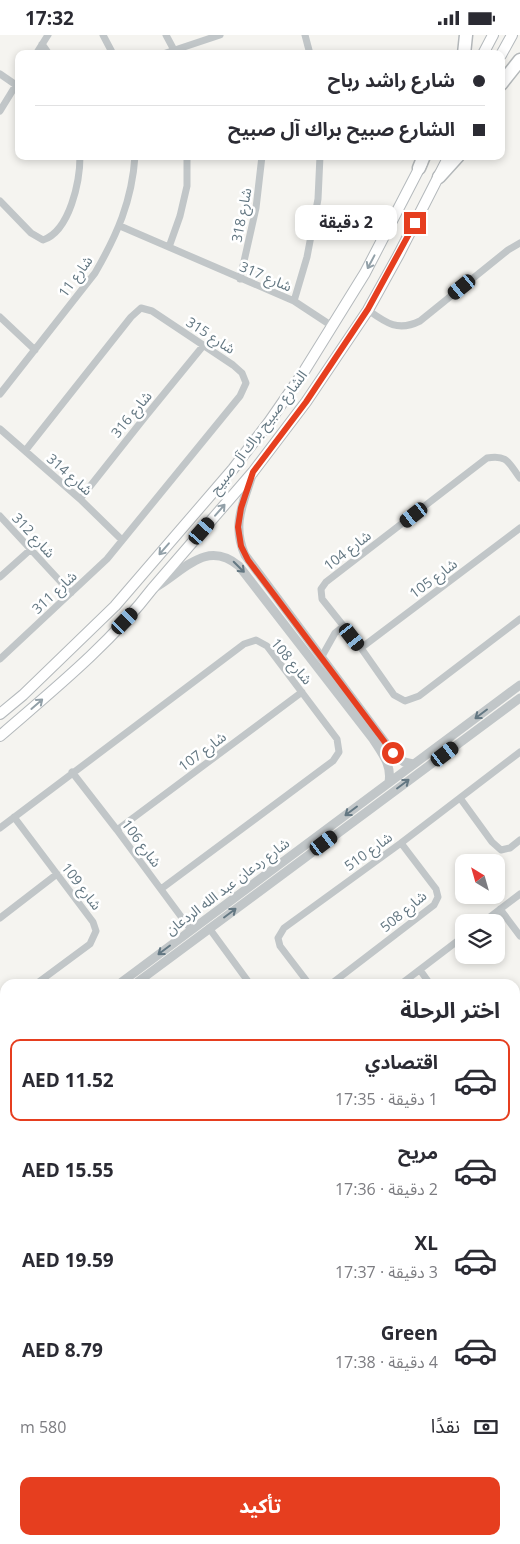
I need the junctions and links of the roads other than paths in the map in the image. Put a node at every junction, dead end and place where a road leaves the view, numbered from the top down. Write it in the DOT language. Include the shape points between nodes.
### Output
graph roads {
  1 [pos="48,35"];
  2 [pos="103,35"];
  3 [pos="166,35"];
  4 [pos="220,35"];
  5 [pos="305,35"];
  6 [pos="466,35"];
  7 [pos="493,35"];
  8 [pos="512,35"];
  9 [pos="42,44"];
  10 [pos="38,50"];
  11 [pos="46,50"];
  12 [pos="111,50"];
  13 [pos="174,50"];
  14 [pos="309,50"];
  15 [pos="464,50"];
  16 [pos="485,50"];
  17 [pos="504,50"];
  18 [pos="520,61"];
  19 [pos="0,74"];
  20 [pos="505,79"];
  21 [pos="15,82"];
  22 [pos="15,86"];
  23 [pos="0,111"];
  24 [pos="80,160"];
  25 [pos="135,160"];
  26 [pos="188,160"];
  27 [pos="262,160"];
  28 [pos="320,160"];
  29 [pos="423,160"];
  30 [pos="447,160"];
  31 [pos="454,160"];
  32 [pos="439,177"];
  33 [pos="0,201"];
  34 [pos="120,225"];
  35 [pos="520,243"];
  36 [pos="169,247"];
  37 [pos="240,279"];
  38 [pos="294,301"];
  39 [pos="368,309"];
  40 [pos="0,317"];
  41 [pos="332,326"];
  42 [pos="203,346"];
  43 [pos="35,350"];
  44 [pos="0,394"];
  45 [pos="0,429"];
  46 [pos="25,451"];
  47 [pos="253,472"];
  48 [pos="520,478"];
  49 [pos="80,499"];
  50 [pos="0,517"];
  51 [pos="520,528"];
  52 [pos="122,540"];
  53 [pos="30,550"];
  54 [pos="0,577"];
  55 [pos="152,589"];
  56 [pos="71,593"];
  57 [pos="520,619"];
  58 [pos="344,626"];
  59 [pos="361,648"];
  60 [pos="321,658"];
  61 [pos="0,659"];
  62 [pos="520,685"];
  63 [pos="302,692"];
  64 [pos="23,695"];
  65 [pos="520,698"];
  66 [pos="0,704"];
  67 [pos="0,714"];
  68 [pos="0,736"];
  69 [pos="520,752"];
  70 [pos="389,756"];
  71 [pos="413,764"];
  72 [pos="72,773"];
  73 [pos="389,782"];
  74 [pos="460,798"];
  75 [pos="14,817"];
  76 [pos="0,828"];
  77 [pos="117,830"];
  78 [pos="321,839"];
  79 [pos="520,840"];
  80 [pos="401,843"];
  81 [pos="270,871"];
  82 [pos="56,874"];
  83 [pos="276,879"];
  84 [pos="161,889"];
  85 [pos="520,894"];
  86 [pos="500,909"];
  87 [pos="494,914"];
  88 [pos="0,918"];
  89 [pos="209,928"];
  90 [pos="190,930"];
  91 [pos="520,936"];
  92 [pos="455,943"];
  93 [pos="420,969"];
  94 [pos="43,979"];
  95 [pos="126,979"];
  96 [pos="142,979"];
  97 [pos="246,979"];
  98 [pos="305,979"];
  99 [pos="338,979"];
  100 [pos="407,979"];
  101 [pos="427,979"];
  1 -- 9 [label="street"];
  2 -- 12 [label="street"];
  3 -- 13 [label="street"];
  4 -- 13 [label="street"];
  5 -- 14 [label="street"];
  6 -- 15 [label="highway"];
  7 -- 16 [label="main road"];
  8 -- 17 [label="main road"];
  9 -- 10 [label="street"];
  9 -- 11 [label="street"];
  18 -- 20 [label="highway"];
  19 -- 21 [label="street"];
  22 -- 23 [label="street"];
  24 -- 33 [label="street" via="75,196 64,221 49,239 43,241 31,233"];
  25 -- 34 [label="street, شارع 11" via="128,202"];
  26 -- 36 [label="street" via="187,186"];
  27 -- 37 [label="street, شارع 318" via="256,208"];
  28 -- 38 [label="street, شارع 317" via="318,199 308,257"];
  29 -- 41 [label="main road, الشارع صبيح براك آل صبيح, one-way" via="365,273"];
  30 -- 32 [label="main road, الشارع صبيح براك آل صبيح"];
  31 -- 32 [label="highway"];
  32 -- 39 [label="main road, الشارع صبيح براك آل صبيح"];
  34 -- 36 [label="street, شارع 317"];
  34 -- 43 [label="street, شارع 11" via="95,273"];
  35 -- 39 [label="street" via="413,325 390,324"];
  36 -- 37 [label="street, شارع 317"];
  37 -- 38 [label="street, شارع 317"];
  38 -- 41 [label="street"];
  39 -- 47 [label="main road, الشارع صبيح براك آل صبيح" via="306,402"];
  40 -- 43 [label="street"];
  41 -- 64 [label="main road, الشارع صبيح براك آل صبيح, one-way" via="269,422 220,484 115,606"];
  42 -- 46 [label="street, شارع 315" via="152,311 141,308"];
  42 -- 49 [label="street, شارع 316"];
  42 -- 52 [label="street, شارع 315" via="238,369 246,383 240,396"];
  43 -- 44 [label="street, شارع 11"];
  45 -- 46 [label="street, شارع 314"];
  46 -- 49 [label="street, شارع 314"];
  55 -- 47 [label="main road, الشارع صبيح براك آل صبيح, one-way"];
  47 -- 60 [label="street" via="238,517 241,546"];
  48 -- 58 [label="street, شارع 104" via="507,461 498,456 487,458 326,582 321,589 322,599"];
  49 -- 52 [label="street, شارع 314"];
  50 -- 53 [label="street, شارع 312"];
  51 -- 59 [label="street, شارع 105"];
  52 -- 56 [label="street, شارع 311"];
  53 -- 54 [label="street"];
  53 -- 56 [label="street, شارع 312"];
  68 -- 55 [label="main road, الشارع صبيح براك آل صبيح, one-way" via="91,656"];
  55 -- 70 [label="street, one-way" via="202,557 222,556 234,562"];
  56 -- 61 [label="street, شارع 311"];
  57 -- 59 [label="street, شارع 104" via="419,696 405,701 394,695"];
  58 -- 59 [label="street, شارع 104"];
  58 -- 60 [label="street"];
  60 -- 70 [label="street"];
  62 -- 71 [label="street, شارع ردعان عبد الله الردعان, one-way"];
  63 -- 72 [label="street, شارع 108" via="267,646 256,640 244,644"];
  63 -- 77 [label="street, شارع 107"];
  63 -- 84 [label="street, شارع 108" via="337,739 339,752 333,761"];
  64 -- 66 [label="main road"];
  64 -- 67 [label="main road, الشارع صبيح براك آل صبيح"];
  78 -- 65 [label="street, شارع ردعان عبد الله الردعان, one-way"];
  69 -- 74 [label="street, شارع 510"];
  70 -- 71 [label="street"];
  70 -- 73 [label="street"];
  71 -- 73 [label="street, شارع ردعان عبد الله الردعان"];
  72 -- 75 [label="street, شارع 108"];
  72 -- 77 [label="street, شارع 106"];
  73 -- 78 [label="street, شارع ردعان عبد الله الردعان, one-way"];
  74 -- 79 [label="street" via="501,850"];
  74 -- 80 [label="street, شارع 510"];
  75 -- 76 [label="street, شارع 108"];
  75 -- 82 [label="street, شارع 109"];
  77 -- 84 [label="street, شارع 106"];
  78 -- 81 [label="street, شارع ردعان عبد الله الردعان"];
  78 -- 83 [label="street, شارع ردعان عبد الله الردعان"];
  80 -- 98 [label="street, شارع 510" via="284,928 278,938 280,946"];
  80 -- 99 [label="street, شارع 508" via="436,889 438,897 434,905"];
  81 -- 83 [label="street"];
  81 -- 90 [label="street, شارع ردعان عبد الله الردعان"];
  82 -- 88 [label="street"];
  82 -- 94 [label="street, شارع 109" via="93,922 96,931 90,944"];
  89 -- 83 [label="street, شارع ردعان عبد الله الردعان, one-way"];
  84 -- 90 [label="street, شارع 106"];
  85 -- 86 [label="street"];
  86 -- 87 [label="street"];
  86 -- 91 [label="street"];
  89 -- 96 [label="street, شارع ردعان عبد الله الردعان"];
  89 -- 97 [label="street"];
  90 -- 95 [label="street, شارع ردعان عبد الله الردعان, one-way"];
  92 -- 93 [label="street"];
  93 -- 100 [label="street"];
  93 -- 101 [label="street"];
}
